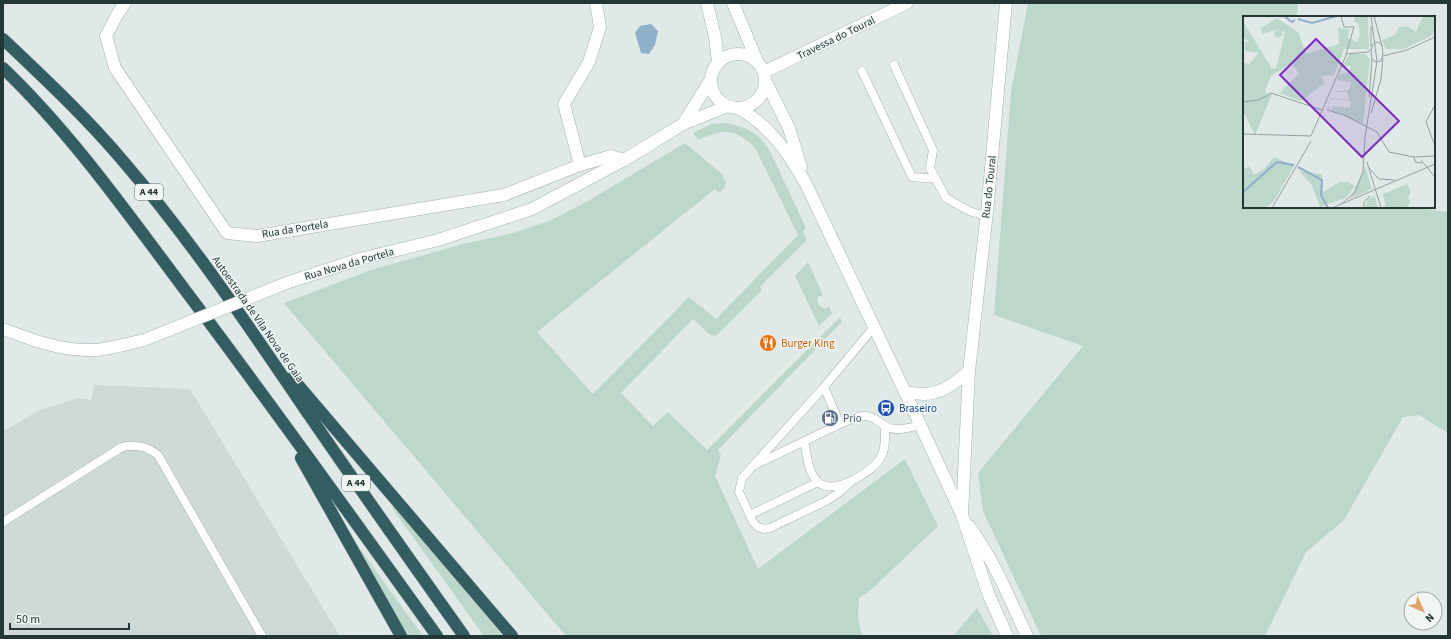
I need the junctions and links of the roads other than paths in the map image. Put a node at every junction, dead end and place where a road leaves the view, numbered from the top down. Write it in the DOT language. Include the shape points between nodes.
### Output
graph roads {
  1 [pos="125,3"];
  2 [pos="596,3"];
  3 [pos="707,3"];
  4 [pos="733,3"];
  5 [pos="907,3"];
  6 [pos="1004,6"];
  7 [pos="3,39"];
  8 [pos="757,61"];
  9 [pos="718,62"];
  10 [pos="894,65"];
  11 [pos="3,68"];
  12 [pos="862,71"];
  13 [pos="765,76"];
  14 [pos="710,82"];
  15 [pos="733,107"];
  16 [pos="683,124"];
  17 [pos="624,160"];
  18 [pos="580,165"];
  19 [pos="936,178"];
  20 [pos="805,182"];
  21 [pos="986,216"];
  22 [pos="874,327"];
  23 [pos="250,328"];
  24 [pos="3,329"];
  25 [pos="969,371"];
  26 [pos="824,387"];
  27 [pos="905,392"];
  28 [pos="271,405"];
  29 [pos="840,424"];
  30 [pos="920,425"];
  31 [pos="885,427"];
  32 [pos="804,442"];
  33 [pos="751,468"];
  34 [pos="853,480"];
  35 [pos="818,482"];
  36 [pos="750,515"];
  37 [pos="962,516"];
  38 [pos="3,522"];
  39 [pos="262,636"];
  40 [pos="401,636"];
  41 [pos="437,636"];
  42 [pos="464,636"];
  43 [pos="512,636"];
  44 [pos="1008,636"];
  45 [pos="1027,636"];
  1 -- 18 [label="main road, Rua da Portela" via="106,36 114,68 227,233 257,236 504,195"];
  2 -- 18 [label="main road" via="600,27 589,62 564,104"];
  3 -- 9 [label="main road"];
  4 -- 8 [label="main road"];
  5 -- 13 [label="main road, Travessa do Toural"];
  6 -- 21 [label="main road, Rua do Toural"];
  7 -- 23 [label="highway, Autoestrada de Vila Nova de Gaia / A 44" via="123,160"];
  8 -- 9 [label="main road" via="750,56 733,54"];
  8 -- 13 [label="main road"];
  9 -- 14 [label="main road" via="711,74"];
  10 -- 19 [label="lane" via="933,150 930,168"];
  11 -- 28 [label="highway, A 44" via="41,107 101,179"];
  12 -- 19 [label="lane" via="912,177"];
  13 -- 15 [label="main road" via="764,88 758,99 747,107"];
  13 -- 20 [label="main road" via="789,128"];
  14 -- 15 [label="main road" via="715,97"];
  14 -- 16 [label="main road, Rua Nova da Portela"];
  15 -- 16 [label="main road, Rua Nova da Portela"];
  15 -- 20 [label="main road" via="752,115 766,127 794,162"];
  16 -- 17 [label="main road, Rua Nova da Portela"];
  17 -- 18 [label="main road, Rua da Portela" via="611,156"];
  17 -- 24 [label="main road, Rua Nova da Portela, bridge" via="532,209 438,240 360,259 289,282 144,340 94,350 58,347"];
  19 -- 21 [label="lane" via="946,198 969,211"];
  20 -- 22 [label="main road"];
  21 -- 25 [label="main road, Rua do Toural"];
  22 -- 26 [label="lane"];
  22 -- 27 [label="main road"];
  23 -- 42 [label="highway, Autoestrada de Vila Nova de Gaia / A 44"];
  23 -- 43 [label="highway"];
  25 -- 27 [label="main road" via="960,380 938,392"];
  25 -- 37 [label="main road, Rua do Toural"];
  26 -- 29 [label="lane"];
  26 -- 33 [label="lane"];
  27 -- 30 [label="main road"];
  28 -- 40 [label="highway"];
  28 -- 41 [label="highway, A 44"];
  29 -- 31 [label="lane" via="866,415"];
  29 -- 32 [label="lane"];
  30 -- 31 [label="lane" via="896,429"];
  30 -- 37 [label="main road"];
  31 -- 34 [label="lane" via="885,447 882,456 874,466"];
  32 -- 33 [label="lane"];
  32 -- 35 [label="lane" via="811,472"];
  33 -- 36 [label="lane" via="742,478 739,492"];
  34 -- 35 [label="lane" via="836,486 826,486"];
  34 -- 36 [label="lane" via="826,501 770,528 758,527"];
  35 -- 36 [label="lane"];
  37 -- 44 [label="main road" via="988,593"];
  37 -- 45 [label="main road" via="995,567"];
  38 -- 39 [label="lane" via="122,447 133,445 150,449 158,455"];
}
